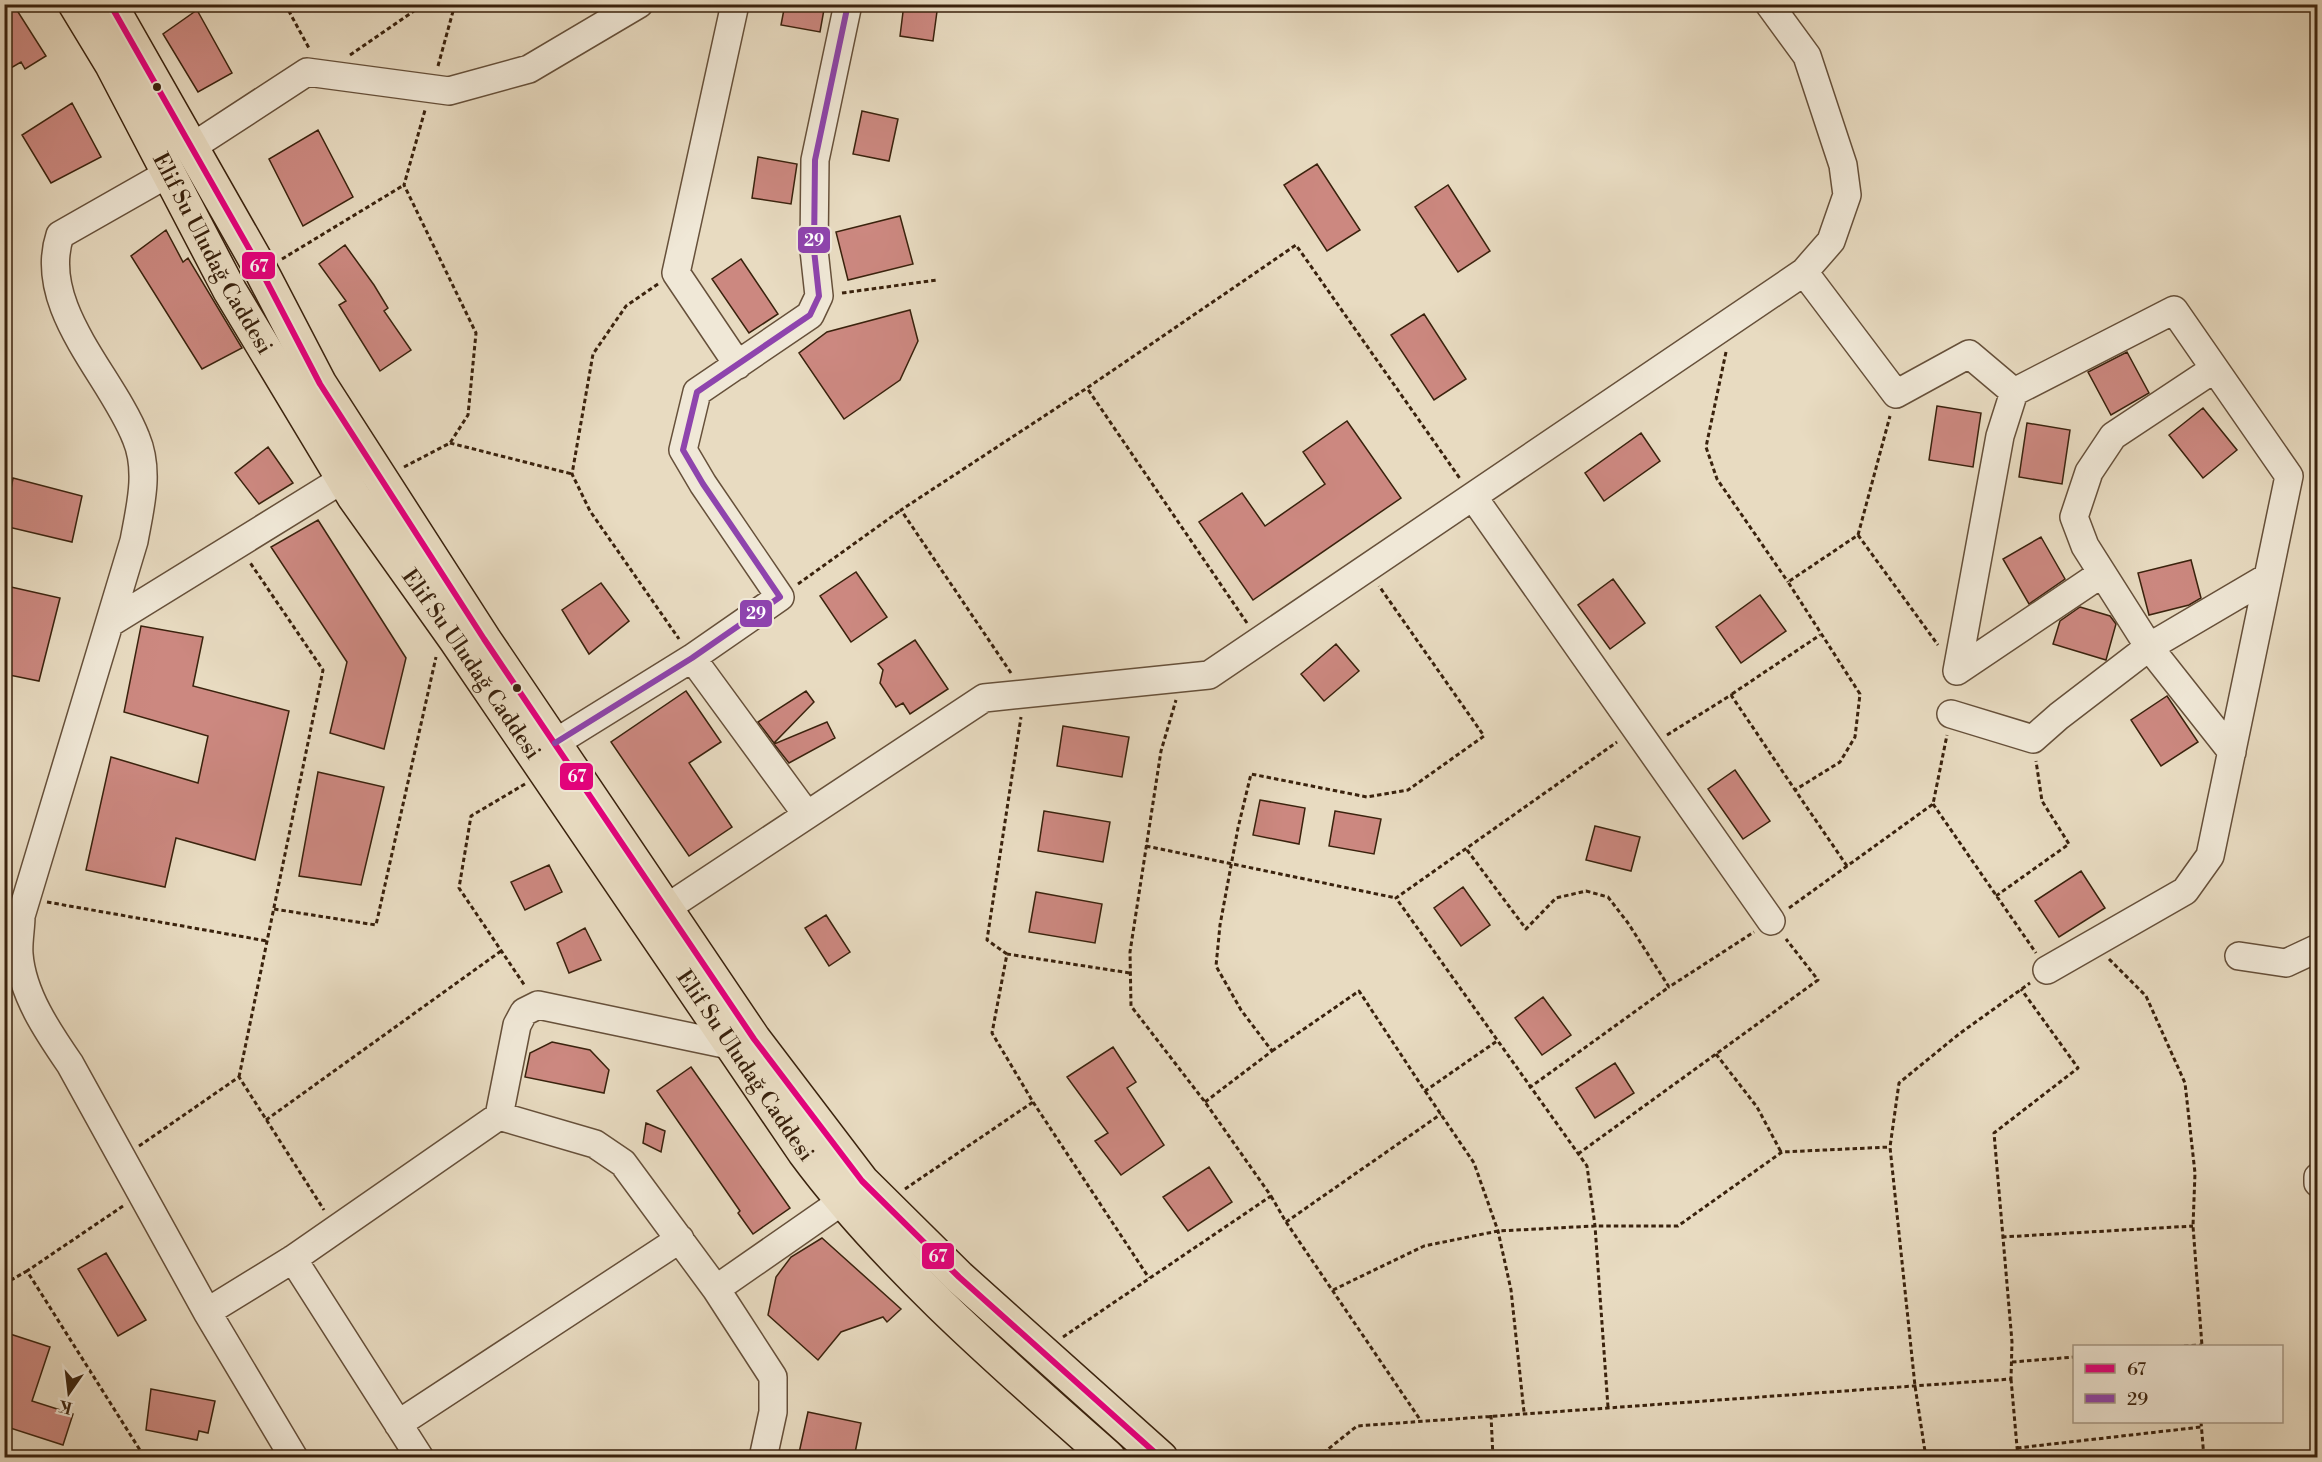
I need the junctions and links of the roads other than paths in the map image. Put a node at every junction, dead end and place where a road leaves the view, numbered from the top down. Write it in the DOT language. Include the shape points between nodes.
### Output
graph roads {
  1 [pos="75,4"];
  2 [pos="110,4"];
  3 [pos="639,4"];
  4 [pos="735,4"];
  5 [pos="848,4"];
  6 [pos="1769,4"];
  7 [pos="192,147"];
  8 [pos="168,173"];
  9 [pos="1804,272"];
  10 [pos="738,365"];
  11 [pos="2214,369"];
  12 [pos="2014,392"];
  13 [pos="343,479"];
  14 [pos="1474,498"];
  15 [pos="2101,574"];
  16 [pos="2268,577"];
  17 [pos="110,623"];
  18 [pos="2149,647"];
  19 [pos="692,658"];
  20 [pos="1951,714"];
  21 [pos="2232,752"];
  22 [pos="550,757"];
  23 [pos="807,815"];
  24 [pos="665,909"];
  25 [pos="1771,921"];
  26 [pos="2318,948"];
  27 [pos="2239,956"];
  28 [pos="2048,970"];
  29 [pos="729,1045"];
  30 [pos="499,1116"];
  31 [pos="2318,1177"];
  32 [pos="2318,1183"];
  33 [pos="841,1202"];
  34 [pos="680,1239"];
  35 [pos="293,1259"];
  36 [pos="716,1289"];
  37 [pos="207,1312"];
  38 [pos="398,1424"];
  39 [pos="294,1458"];
  40 [pos="420,1458"];
  41 [pos="764,1458"];
  42 [pos="1109,1458"];
  43 [pos="1161,1458"];
  1 -- 8 [label="main road, Elif Su Uludağ Caddesi" via="112,65"];
  2 -- 7 [label="main road, Elif Su Uludağ Caddesi"];
  3 -- 7 [label="street" via="528,69 449,91 307,72"];
  4 -- 10 [label="street" via="676,273"];
  5 -- 10 [label="street" via="816,159 814,250 819,296 810,315"];
  6 -- 9 [label="street" via="1807,56 1843,165 1847,195 1831,241"];
  7 -- 22 [label="main road, Elif Su Uludağ Caddesi" via="320,384 484,639"];
  8 -- 13 [label="main road, Elif Su Uludağ Caddesi" via="230,291"];
  8 -- 17 [label="street" via="60,235 54,252 62,302 84,350 137,439 144,484 134,541"];
  9 -- 12 [label="street" via="1896,394 1969,354"];
  9 -- 14 [label="street"];
  10 -- 19 [label="street" via="697,392 683,450 780,597"];
  11 -- 12 [label="street" via="2174,310"];
  11 -- 15 [label="street" via="2113,436 2089,472 2074,517"];
  11 -- 16 [label="street" via="2289,476"];
  12 -- 15 [label="street" via="2000,436 1957,671"];
  13 -- 17 [label="street"];
  13 -- 22 [label="main road, Elif Su Uludağ Caddesi" via="444,623"];
  14 -- 23 [label="street" via="1209,675 984,698"];
  14 -- 25 [label="street"];
  15 -- 18 [label="street"];
  16 -- 18 [label="street"];
  16 -- 21 [label="street"];
  17 -- 37 [label="street" via="21,916 19,955 31,996 49,1034 70,1064"];
  18 -- 20 [label="street" via="2033,739"];
  18 -- 21 [label="street"];
  19 -- 22 [label="street"];
  19 -- 23 [label="street"];
  21 -- 28 [label="street" via="2210,856 2185,891"];
  22 -- 24 [label="main road, Elif Su Uludağ Caddesi"];
  22 -- 29 [label="main road, Elif Su Uludağ Caddesi"];
  23 -- 24 [label="street"];
  24 -- 43 [label="main road, Elif Su Uludağ Caddesi" via="761,1048 862,1181 959,1277"];
  26 -- 27 [label="street" via="2286,963"];
  29 -- 30 [label="street" via="538,1005 524,1012 517,1025"];
  29 -- 33 [label="main road, Elif Su Uludağ Caddesi"];
  30 -- 34 [label="street" via="595,1144 623,1163"];
  30 -- 35 [label="street"];
  31 -- 32 [label="street"];
  33 -- 36 [label="street"];
  33 -- 42 [label="main road, Elif Su Uludağ Caddesi" via="964,1325"];
  34 -- 36 [label="street"];
  34 -- 38 [label="street"];
  35 -- 37 [label="street"];
  35 -- 38 [label="street"];
  36 -- 41 [label="street" via="773,1377 773,1412"];
  37 -- 39 [label="street"];
  38 -- 40 [label="street"];
}
